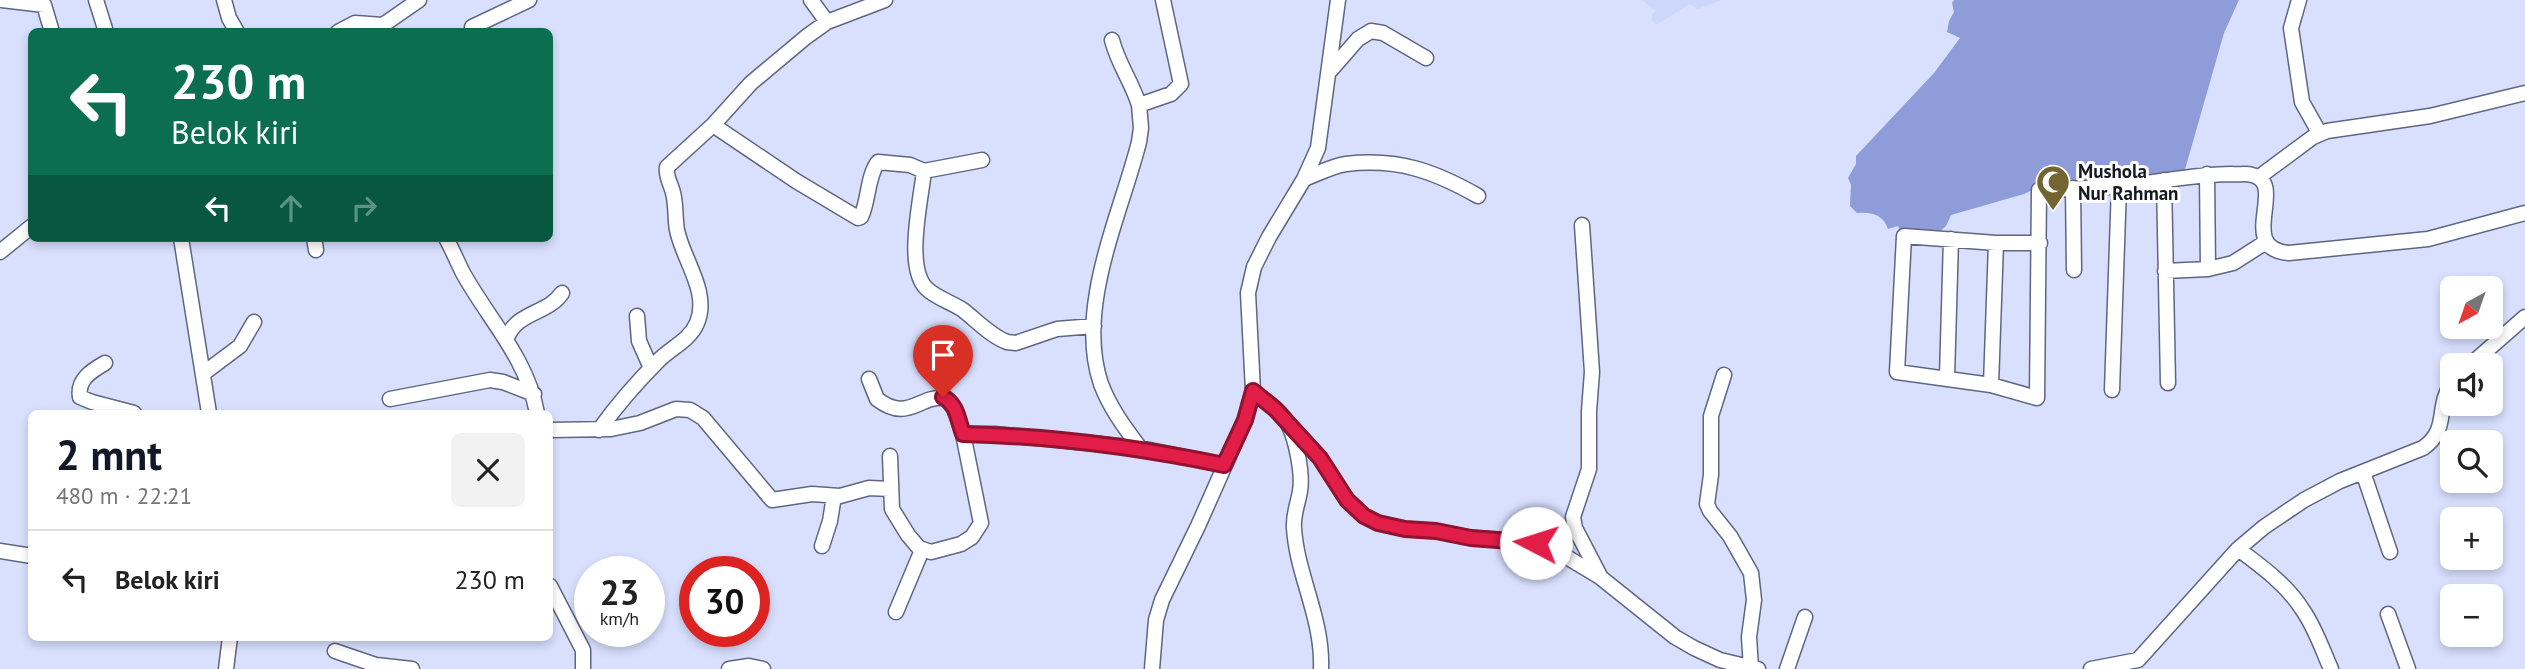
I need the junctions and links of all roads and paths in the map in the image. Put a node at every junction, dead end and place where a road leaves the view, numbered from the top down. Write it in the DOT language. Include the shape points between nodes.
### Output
graph roads {
  1 [pos="2,0"];
  2 [pos="96,0"];
  3 [pos="224,0"];
  4 [pos="419,0"];
  5 [pos="529,0"];
  6 [pos="811,0"];
  7 [pos="885,0"];
  8 [pos="1163,0"];
  9 [pos="1338,0"];
  10 [pos="2299,0"];
  11 [pos="44,3"];
  12 [pos="827,22"];
  13 [pos="472,27"];
  14 [pos="51,28"];
  15 [pos="105,28"];
  16 [pos="235,28"];
  17 [pos="346,28"];
  18 [pos="1112,40"];
  19 [pos="1426,58"];
  20 [pos="1330,71"];
  21 [pos="2525,93"];
  22 [pos="1139,105"];
  23 [pos="713,125"];
  24 [pos="2320,134"];
  25 [pos="982,160"];
  26 [pos="925,171"];
  27 [pos="2207,174"];
  28 [pos="2259,177"];
  29 [pos="1304,179"];
  30 [pos="2164,180"];
  31 [pos="2119,186"];
  32 [pos="2073,188"];
  33 [pos="1478,196"];
  34 [pos="2525,213"];
  35 [pos="1582,225"];
  36 [pos="28,229"];
  37 [pos="1951,239"];
  38 [pos="182,242"];
  39 [pos="448,242"];
  40 [pos="2266,242"];
  41 [pos="1996,243"];
  42 [pos="2040,243"];
  43 [pos="0,251"];
  44 [pos="2208,269"];
  45 [pos="2074,270"];
  46 [pos="2165,271"];
  47 [pos="562,293"];
  48 [pos="637,316"];
  49 [pos="2525,317"];
  50 [pos="254,321"];
  51 [pos="1094,326"];
  52 [pos="507,338"];
  53 [pos="2484,353"];
  54 [pos="105,363"];
  55 [pos="651,368"];
  56 [pos="204,373"];
  57 [pos="1724,374"];
  58 [pos="1947,377"];
  59 [pos="869,379"];
  60 [pos="2168,383"];
  61 [pos="1991,385"];
  62 [pos="2112,390"];
  63 [pos="1253,391"];
  64 [pos="534,394"];
  65 [pos="390,399"];
  66 [pos="123,410"];
  67 [pos="209,410"];
  68 [pos="537,410"];
  69 [pos="2442,416"];
  70 [pos="1288,423"];
  71 [pos="553,430"];
  72 [pos="599,430"];
  73 [pos="963,434"];
  74 [pos="1140,448"];
  75 [pos="890,456"];
  76 [pos="1224,465"];
  77 [pos="2363,472"];
  78 [pos="890,489"];
  79 [pos="834,496"];
  80 [pos="822,546"];
  81 [pos="2238,549"];
  82 [pos="922,550"];
  83 [pos="0,551"];
  84 [pos="2390,552"];
  85 [pos="28,555"];
  86 [pos="1600,577"];
  87 [pos="553,592"];
  88 [pos="896,612"];
  89 [pos="2388,614"];
  90 [pos="1805,617"];
  91 [pos="230,641"];
  92 [pos="335,651"];
  93 [pos="2138,664"];
  94 [pos="1754,668"];
  95 [pos="226,669"];
  96 [pos="412,669"];
  97 [pos="583,669"];
  98 [pos="729,669"];
  99 [pos="763,669"];
  100 [pos="1152,669"];
  101 [pos="1321,669"];
  102 [pos="1787,669"];
  103 [pos="2091,669"];
  104 [pos="2331,669"];
  105 [pos="2409,669"];
  1 -- 11 [label="street"];
  2 -- 15 [label="street"];
  3 -- 16 [label="street"];
  4 -- 17 [label="street" via="383,26 355,23"];
  5 -- 13 [label="street"];
  6 -- 12 [label="street"];
  7 -- 12 [label="street"];
  8 -- 22 [label="street" via="1181,85 1171,94"];
  9 -- 20 [label="street"];
  10 -- 24 [label="street" via="2291,28 2302,102"];
  11 -- 14 [label="street"];
  12 -- 23 [label="street" via="751,83"];
  18 -- 22 [label="street"];
  19 -- 20 [label="street" via="1371,31"];
  20 -- 29 [label="street" via="1318,148"];
  21 -- 24 [label="street" via="2430,116"];
  22 -- 51 [label="street" via="1139,142 1108,238"];
  23 -- 26 [label="street" via="858,218 878,162"];
  23 -- 55 [label="street" via="666,171 677,229 701,305 692,332"];
  24 -- 28 [label="street"];
  25 -- 26 [label="street"];
  26 -- 51 [label="street" via="915,250 919,276 929,291 1011,343 1056,329"];
  27 -- 28 [label="street"];
  27 -- 30 [label="street"];
  27 -- 44 [label="street"];
  28 -- 40 [label="street" via="2266,186"];
  29 -- 33 [label="street" via="1345,164 1407,166 1433,172"];
  29 -- 63 [label="street" via="1254,267 1248,293"];
  30 -- 31 [label="street"];
  30 -- 46 [label="street"];
  31 -- 32 [label="street"];
  31 -- 62 [label="street"];
  32 -- 42 [label="street" via="2039,190"];
  32 -- 45 [label="street"];
  34 -- 40 [label="street" via="2428,239 2301,254 2276,251"];
  35 -- 86 [label="street" via="1592,372 1589,469 1573,517"];
  36 -- 43 [label="street"];
  37 -- 41 [label="street"];
  37 -- 58 [label="street"];
  37 -- 58 [label="street" via="1904,236 1897,372"];
  38 -- 56 [label="street"];
  39 -- 52 [label="street"];
  40 -- 44 [label="street" via="2232,263"];
  41 -- 42 [label="street"];
  41 -- 61 [label="street"];
  42 -- 61 [label="street" via="2037,398"];
  44 -- 46 [label="street"];
  46 -- 60 [label="street"];
  47 -- 52 [label="street" via="514,324"];
  48 -- 55 [label="street" via="639,341"];
  49 -- 53 [label="street"];
  50 -- 56 [label="street" via="240,346"];
  51 -- 74 [label="street" via="1100,380 1119,421"];
  52 -- 64 [label="street"];
  54 -- 66 [label="street" via="83,380 80,397"];
  55 -- 72 [label="street"];
  56 -- 67 [label="street"];
  57 -- 94 [label="street" via="1711,416 1707,500 1751,573 1754,600 1749,637"];
  58 -- 61 [label="street"];
  59 -- 73 [label="street" via="877,399 893,407 908,409 945,398 954,408"];
  63 -- 70 [label="street"];
  63 -- 76 [label="street"];
  64 -- 65 [label="street" via="489,380"];
  64 -- 68 [label="street"];
  69 -- 77 [label="street" via="2436,437 2423,448"];
  70 -- 86 [label="street" via="1320,458 1347,500 1378,523 1536,543 1560,551"];
  70 -- 101 [label="street" via="1303,473 1294,526 1315,612"];
  71 -- 72 [label="street"];
  72 -- 79 [label="street" via="640,424 676,409 690,410 703,418 772,500"];
  73 -- 74 [label="street"];
  73 -- 82 [label="street" via="980,527 958,545"];
  74 -- 76 [label="street"];
  75 -- 78 [label="street"];
  76 -- 100 [label="street" via="1162,600"];
  77 -- 81 [label="street" via="2304,500"];
  77 -- 84 [label="street"];
  78 -- 79 [label="street" via="869,488"];
  78 -- 82 [label="street" via="894,513"];
  79 -- 80 [label="street"];
  81 -- 93 [label="street"];
  81 -- 104 [label="street" via="2294,597"];
  82 -- 88 [label="street"];
  83 -- 85 [label="street"];
  86 -- 94 [label="street" via="1694,649"];
  87 -- 97 [label="street" via="583,650"];
  89 -- 105 [label="street"];
  90 -- 102 [label="street"];
  91 -- 95 [label="street"];
  92 -- 96 [label="street" via="376,665"];
  93 -- 103 [label="street"];
  98 -- 99 [label="street"];
}
